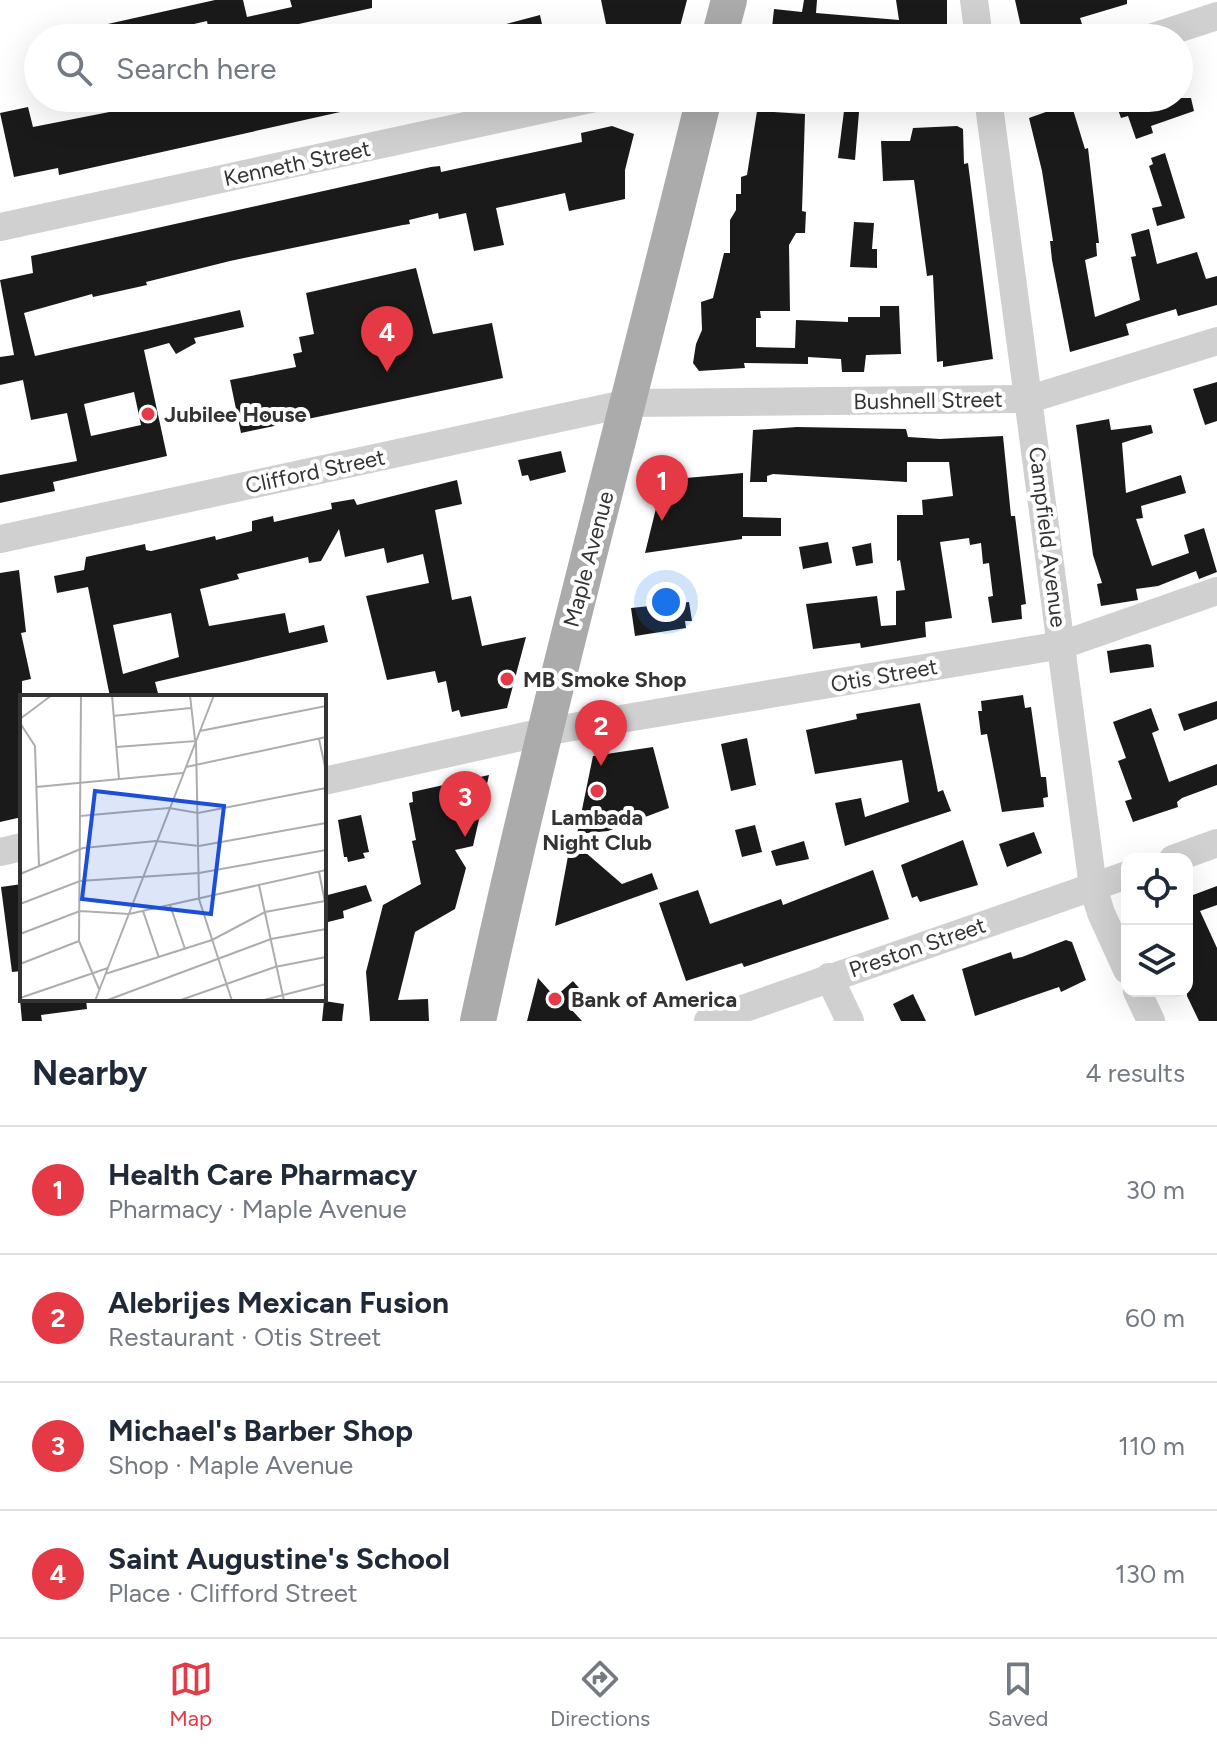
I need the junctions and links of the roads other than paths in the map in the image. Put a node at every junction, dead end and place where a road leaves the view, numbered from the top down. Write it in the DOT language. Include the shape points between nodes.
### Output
graph roads {
  1 [pos="729,0"];
  2 [pos="974,0"];
  3 [pos="1217,16"];
  4 [pos="723,24"];
  5 [pos="977,24"];
  6 [pos="1193,24"];
  7 [pos="530,112"];
  8 [pos="701,112"];
  9 [pos="990,112"];
  10 [pos="0,227"];
  11 [pos="1217,341"];
  12 [pos="1030,399"];
  13 [pos="629,403"];
  14 [pos="0,539"];
  15 [pos="1217,591"];
  16 [pos="1062,645"];
  17 [pos="543,732"];
  18 [pos="326,781"];
  19 [pos="1217,843"];
  20 [pos="20,847"];
  21 [pos="0,852"];
  22 [pos="1190,853"];
  23 [pos="1121,877"];
  24 [pos="1093,887"];
  25 [pos="1121,957"];
  26 [pos="829,977"];
  27 [pos="1140,997"];
  28 [pos="478,1021"];
  29 [pos="708,1021"];
  30 [pos="850,1021"];
  31 [pos="1151,1021"];
  1 -- 4 [label="main road"];
  2 -- 5 [label="street"];
  3 -- 6 [label="street"];
  7 -- 10 [label="street, Kenneth Street"];
  8 -- 13 [label="main road, Maple Avenue"];
  9 -- 12 [label="street, Campfield Avenue"];
  11 -- 12 [label="street, Bushnell Street"];
  12 -- 13 [label="street, Bushnell Street"];
  12 -- 16 [label="street, Campfield Avenue"];
  13 -- 14 [label="street, Clifford Street"];
  13 -- 17 [label="main road, Maple Avenue"];
  15 -- 16 [label="street, Otis Street"];
  16 -- 17 [label="street, Otis Street"];
  16 -- 24 [label="street, Campfield Avenue"];
  17 -- 18 [label="street, Otis Street"];
  17 -- 28 [label="main road, Maple Avenue"];
  19 -- 22 [label="street"];
  20 -- 21 [label="street"];
  23 -- 24 [label="street, Preston Street"];
  24 -- 25 [label="street, Campfield Avenue"];
  24 -- 26 [label="street, Preston Street"];
  26 -- 29 [label="street, Preston Street"];
  26 -- 30 [label="street"];
  27 -- 31 [label="street"];
}
